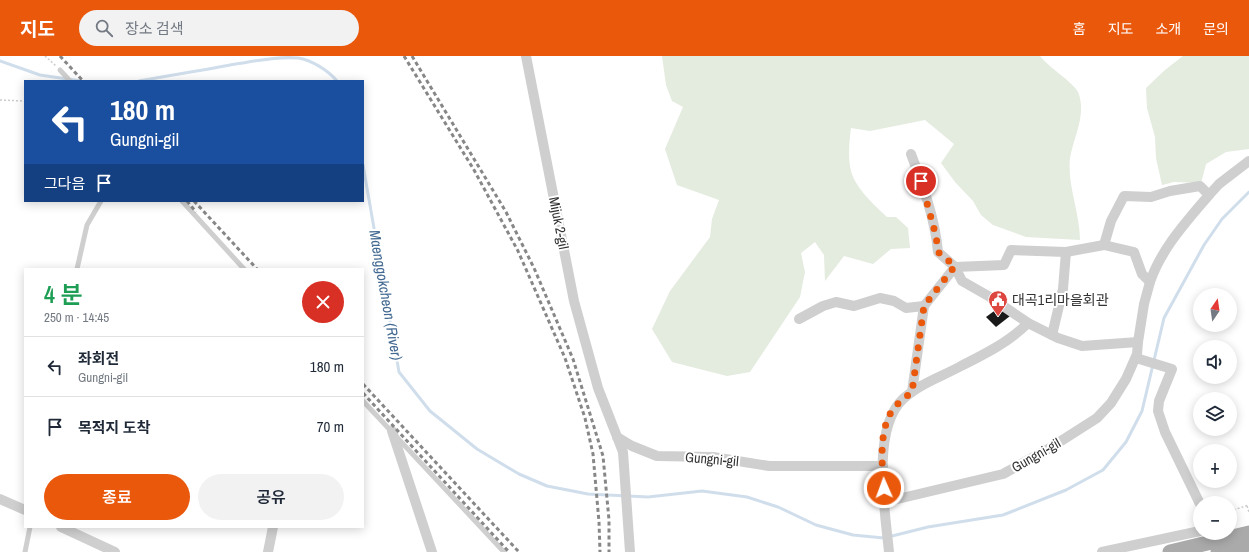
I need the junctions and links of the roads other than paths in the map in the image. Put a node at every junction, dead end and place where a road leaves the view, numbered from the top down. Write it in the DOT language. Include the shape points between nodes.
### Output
graph roads {
  1 [pos="526,56"];
  2 [pos="60,70"];
  3 [pos="69,80"];
  4 [pos="911,154"];
  5 [pos="1249,161"];
  6 [pos="1209,195"];
  7 [pos="100,202"];
  8 [pos="183,202"];
  9 [pos="1104,245"];
  10 [pos="1066,252"];
  11 [pos="955,266"];
  12 [pos="77,268"];
  13 [pos="243,268"];
  14 [pos="1150,282"];
  15 [pos="924,306"];
  16 [pos="799,319"];
  17 [pos="1028,323"];
  18 [pos="1052,335"];
  19 [pos="1138,342"];
  20 [pos="1136,358"];
  21 [pos="912,392"];
  22 [pos="364,402"];
  23 [pos="392,432"];
  24 [pos="617,437"];
  25 [pos="883,466"];
  26 [pos="1196,496"];
  27 [pos="0,499"];
  28 [pos="885,502"];
  29 [pos="24,510"];
  30 [pos="30,528"];
  31 [pos="63,528"];
  32 [pos="273,528"];
  33 [pos="1237,531"];
  34 [pos="1193,532"];
  35 [pos="1249,532"];
  36 [pos="1249,544"];
  37 [pos="25,552"];
  38 [pos="115,552"];
  39 [pos="268,552"];
  40 [pos="432,552"];
  41 [pos="504,552"];
  42 [pos="630,552"];
  43 [pos="889,552"];
  44 [pos="1102,552"];
  45 [pos="1170,552"];
  46 [pos="1218,552"];
  1 -- 24 [label="street, Mijuk 2-gil" via="574,301 598,388"];
  2 -- 3 [label="lane"];
  4 -- 11 [label="street" via="926,194 938,252"];
  5 -- 6 [label="street, Gungni-gil"];
  6 -- 9 [label="street" via="1200,186 1151,197 1124,196 1110,221"];
  6 -- 14 [label="street, Gungni-gil" via="1175,237 1154,269"];
  7 -- 12 [label="lane" via="87,224"];
  8 -- 13 [label="lane"];
  9 -- 10 [label="street"];
  9 -- 14 [label="street" via="1134,252 1142,274"];
  10 -- 11 [label="street" via="1012,250 1004,265"];
  10 -- 18 [label="street" via="1063,289"];
  11 -- 15 [label="street"];
  11 -- 17 [label="street" via="962,281"];
  14 -- 19 [label="street, Gungni-gil"];
  15 -- 16 [label="street" via="906,308 894,301 880,298 854,306 836,302"];
  15 -- 21 [label="street"];
  17 -- 18 [label="street"];
  17 -- 21 [label="street" via="1016,334 984,354"];
  18 -- 19 [label="street" via="1082,346"];
  19 -- 20 [label="street, Gungni-gil"];
  20 -- 26 [label="street" via="1172,369 1159,401 1158,411 1165,432"];
  20 -- 28 [label="street, Gungni-gil" via="1126,379 1097,418 1050,448 1003,474"];
  21 -- 25 [label="street" via="902,399 890,414 884,438"];
  22 -- 23 [label="lane"];
  23 -- 40 [label="street"];
  23 -- 41 [label="lane"];
  24 -- 25 [label="street, Gungni-gil" via="657,456 712,457 769,466"];
  24 -- 42 [label="street, Mijuk 2-gil" via="623,452"];
  25 -- 28 [label="street"];
  27 -- 29 [label="street"];
  28 -- 43 [label="street"];
  30 -- 37 [label="lane"];
  31 -- 38 [label="street"];
  32 -- 39 [label="street"];
  33 -- 35 [label="street"];
  34 -- 44 [label="street"];
  35 -- 45 [label="main road"];
  36 -- 46 [label="main road"];
}
